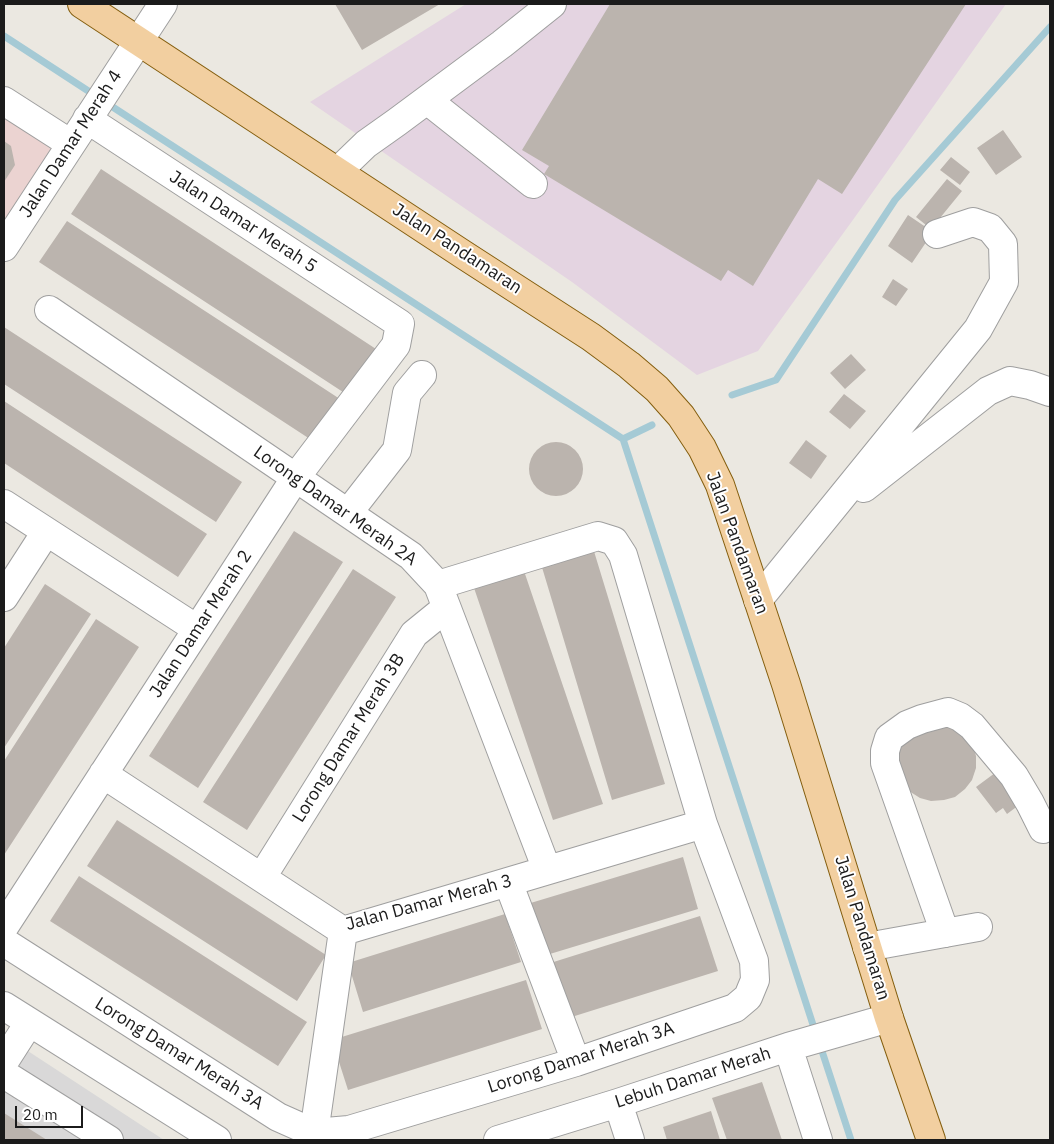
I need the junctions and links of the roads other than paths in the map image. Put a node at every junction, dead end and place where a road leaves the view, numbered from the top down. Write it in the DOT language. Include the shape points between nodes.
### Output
graph roads {
  1 [pos="82,4"];
  2 [pos="163,4"];
  3 [pos="552,4"];
  4 [pos="138,40"];
  5 [pos="427,100"];
  6 [pos="4,101"];
  7 [pos="96,105"];
  8 [pos="71,144"];
  9 [pos="338,171"];
  10 [pos="533,184"];
  11 [pos="936,234"];
  12 [pos="6,238"];
  13 [pos="50,310"];
  14 [pos="400,324"];
  15 [pos="422,374"];
  16 [pos="1050,392"];
  17 [pos="296,477"];
  18 [pos="4,504"];
  19 [pos="348,513"];
  20 [pos="825,518"];
  21 [pos="46,532"];
  22 [pos="442,596"];
  23 [pos="4,597"];
  24 [pos="758,600"];
  25 [pos="197,629"];
  26 [pos="103,774"];
  27 [pos="704,824"];
  28 [pos="1042,829"];
  29 [pos="547,870"];
  30 [pos="262,877"];
  31 [pos="508,882"];
  32 [pos="4,927"];
  33 [pos="978,927"];
  34 [pos="343,931"];
  35 [pos="945,933"];
  36 [pos="4,942"];
  37 [pos="867,947"];
  38 [pos="4,1006"];
  39 [pos="890,1018"];
  40 [pos="29,1023"];
  41 [pos="807,1042"];
  42 [pos="4,1062"];
  43 [pos="576,1062"];
  44 [pos="4,1074"];
  45 [pos="618,1103"];
  46 [pos="314,1133"];
  47 [pos="109,1140"];
  48 [pos="217,1140"];
  49 [pos="498,1140"];
  50 [pos="630,1140"];
  51 [pos="818,1140"];
  52 [pos="931,1140"];
  1 -- 4 [label="main road, Jalan Pandamaran"];
  2 -- 4 [label="street, Jalan Damar Merah 4"];
  3 -- 5 [label="street"];
  4 -- 7 [label="street, Jalan Damar Merah 4"];
  4 -- 9 [label="main road, Jalan Pandamaran"];
  5 -- 9 [label="street" via="366,144"];
  5 -- 10 [label="street"];
  6 -- 8 [label="street"];
  7 -- 8 [label="street, Jalan Damar Merah 4"];
  7 -- 14 [label="street, Jalan Damar Merah 5"];
  8 -- 12 [label="street, Jalan Damar Merah 4"];
  9 -- 24 [label="main road, Jalan Pandamaran" via="591,337 657,389 702,448 720,485"];
  11 -- 20 [label="street" via="973,222 990,228 1003,244 1004,282 978,329"];
  13 -- 17 [label="street, Lorong Damar Merah 2A"];
  14 -- 17 [label="street, Jalan Damar Merah 2" via="396,345"];
  15 -- 19 [label="street" via="407,393 397,450"];
  16 -- 20 [label="street" via="1010,381 988,391"];
  17 -- 19 [label="street, Lorong Damar Merah 2A"];
  17 -- 25 [label="street, Jalan Damar Merah 2"];
  18 -- 21 [label="street"];
  19 -- 22 [label="street, Lorong Damar Merah 2A" via="411,556"];
  20 -- 24 [label="street"];
  21 -- 23 [label="street"];
  21 -- 25 [label="street"];
  22 -- 27 [label="street, Lorong Damar Merah 3A" via="598,536 614,541 623,555"];
  22 -- 29 [label="street, Lorong Damar Merah 2A"];
  22 -- 30 [label="street, Lorong Damar Merah 3B" via="414,634"];
  24 -- 37 [label="main road, Jalan Pandamaran"];
  25 -- 26 [label="street, Jalan Damar Merah 2"];
  26 -- 30 [label="street, Jalan Damar Merah 3"];
  26 -- 32 [label="street, Jalan Damar Merah 2"];
  27 -- 29 [label="street, Jalan Damar Merah 3"];
  27 -- 43 [label="street, Lorong Damar Merah 3A" via="754,960 755,980 748,997 735,1008"];
  28 -- 35 [label="street" via="1014,776 972,726 960,717 948,712 922,719 889,738 885,763"];
  29 -- 31 [label="street, Jalan Damar Merah 3"];
  30 -- 34 [label="street, Jalan Damar Merah 3"];
  31 -- 34 [label="street, Jalan Damar Merah 3"];
  31 -- 43 [label="street"];
  33 -- 35 [label="street"];
  34 -- 46 [label="street"];
  35 -- 37 [label="street"];
  36 -- 46 [label="street, Lorong Damar Merah 3A" via="278,1117"];
  37 -- 39 [label="main road, Jalan Pandamaran"];
  38 -- 40 [label="street"];
  39 -- 41 [label="street, Lebuh Damar Merah"];
  39 -- 52 [label="main road, Jalan Pandamaran"];
  40 -- 42 [label="street"];
  40 -- 48 [label="street"];
  41 -- 45 [label="street, Lebuh Damar Merah"];
  41 -- 51 [label="street"];
  43 -- 46 [label="street, Lorong Damar Merah 3A" via="349,1130"];
  44 -- 47 [label="street"];
  45 -- 49 [label="street, Lebuh Damar Merah"];
  45 -- 50 [label="street"];
}
